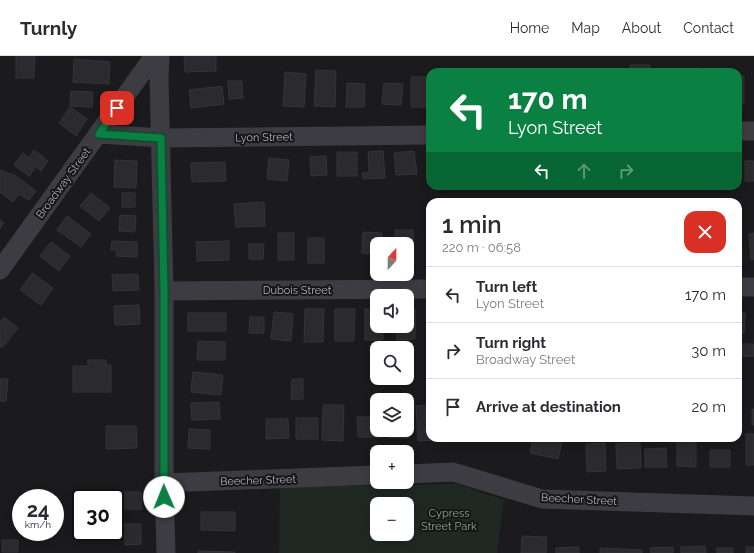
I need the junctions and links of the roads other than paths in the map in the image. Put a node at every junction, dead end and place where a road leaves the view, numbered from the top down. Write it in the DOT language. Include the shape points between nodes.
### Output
graph roads {
  1 [pos="154,56"];
  2 [pos="160,56"];
  3 [pos="742,131"];
  4 [pos="754,131"];
  5 [pos="99,134"];
  6 [pos="426,135"];
  7 [pos="161,138"];
  8 [pos="0,270"];
  9 [pos="742,287"];
  10 [pos="754,287"];
  11 [pos="426,289"];
  12 [pos="164,291"];
  13 [pos="414,474"];
  14 [pos="370,475"];
  15 [pos="164,483"];
  16 [pos="754,506"];
  17 [pos="166,553"];
  1 -- 5 [label="street, Broadway Street"];
  2 -- 7 [label="street"];
  3 -- 4 [label="street"];
  5 -- 7 [label="street, Lyon Street"];
  5 -- 8 [label="street, Broadway Street"];
  6 -- 7 [label="street, Lyon Street"];
  7 -- 12 [label="street"];
  9 -- 10 [label="street"];
  11 -- 12 [label="street, Dubois Street"];
  12 -- 15 [label="street"];
  13 -- 16 [label="street, Beecher Street" via="453,472 542,499"];
  14 -- 15 [label="street, Beecher Street"];
  15 -- 17 [label="street"];
}
